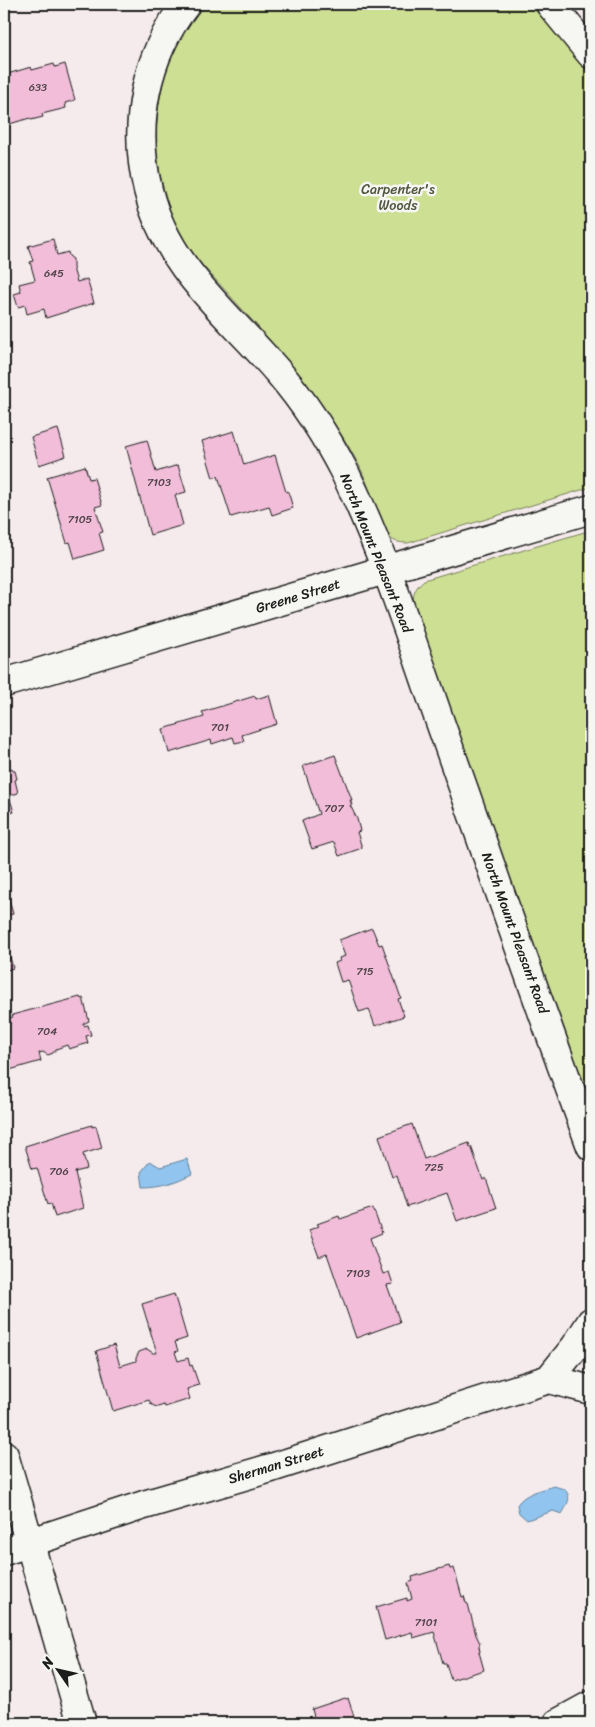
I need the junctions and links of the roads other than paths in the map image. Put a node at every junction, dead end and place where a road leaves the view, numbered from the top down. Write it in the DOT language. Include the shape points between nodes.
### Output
graph roads {
  1 [pos="186,4"];
  2 [pos="550,4"];
  3 [pos="591,54"];
  4 [pos="591,509"];
  5 [pos="386,570"];
  6 [pos="4,683"];
  7 [pos="591,1146"];
  8 [pos="591,1322"];
  9 [pos="549,1379"];
  10 [pos="591,1390"];
  11 [pos="4,1455"];
  12 [pos="30,1543"];
  13 [pos="4,1551"];
  14 [pos="591,1705"];
  15 [pos="82,1723"];
  16 [pos="558,1723"];
  1 -- 5 [label="street, North Mount Pleasant Road" via="160,49 144,97 141,143 154,210 189,274 280,373 316,421 358,500"];
  2 -- 3 [label="street"];
  4 -- 5 [label="street, Greene Street"];
  5 -- 6 [label="street, Greene Street"];
  5 -- 7 [label="street, North Mount Pleasant Road"];
  8 -- 9 [label="street"];
  9 -- 10 [label="street"];
  9 -- 12 [label="street, Sherman Street" via="271,1468 144,1504"];
  11 -- 12 [label="street"];
  12 -- 13 [label="street, Sherman Street"];
  12 -- 15 [label="street"];
  14 -- 16 [label="street"];
}
